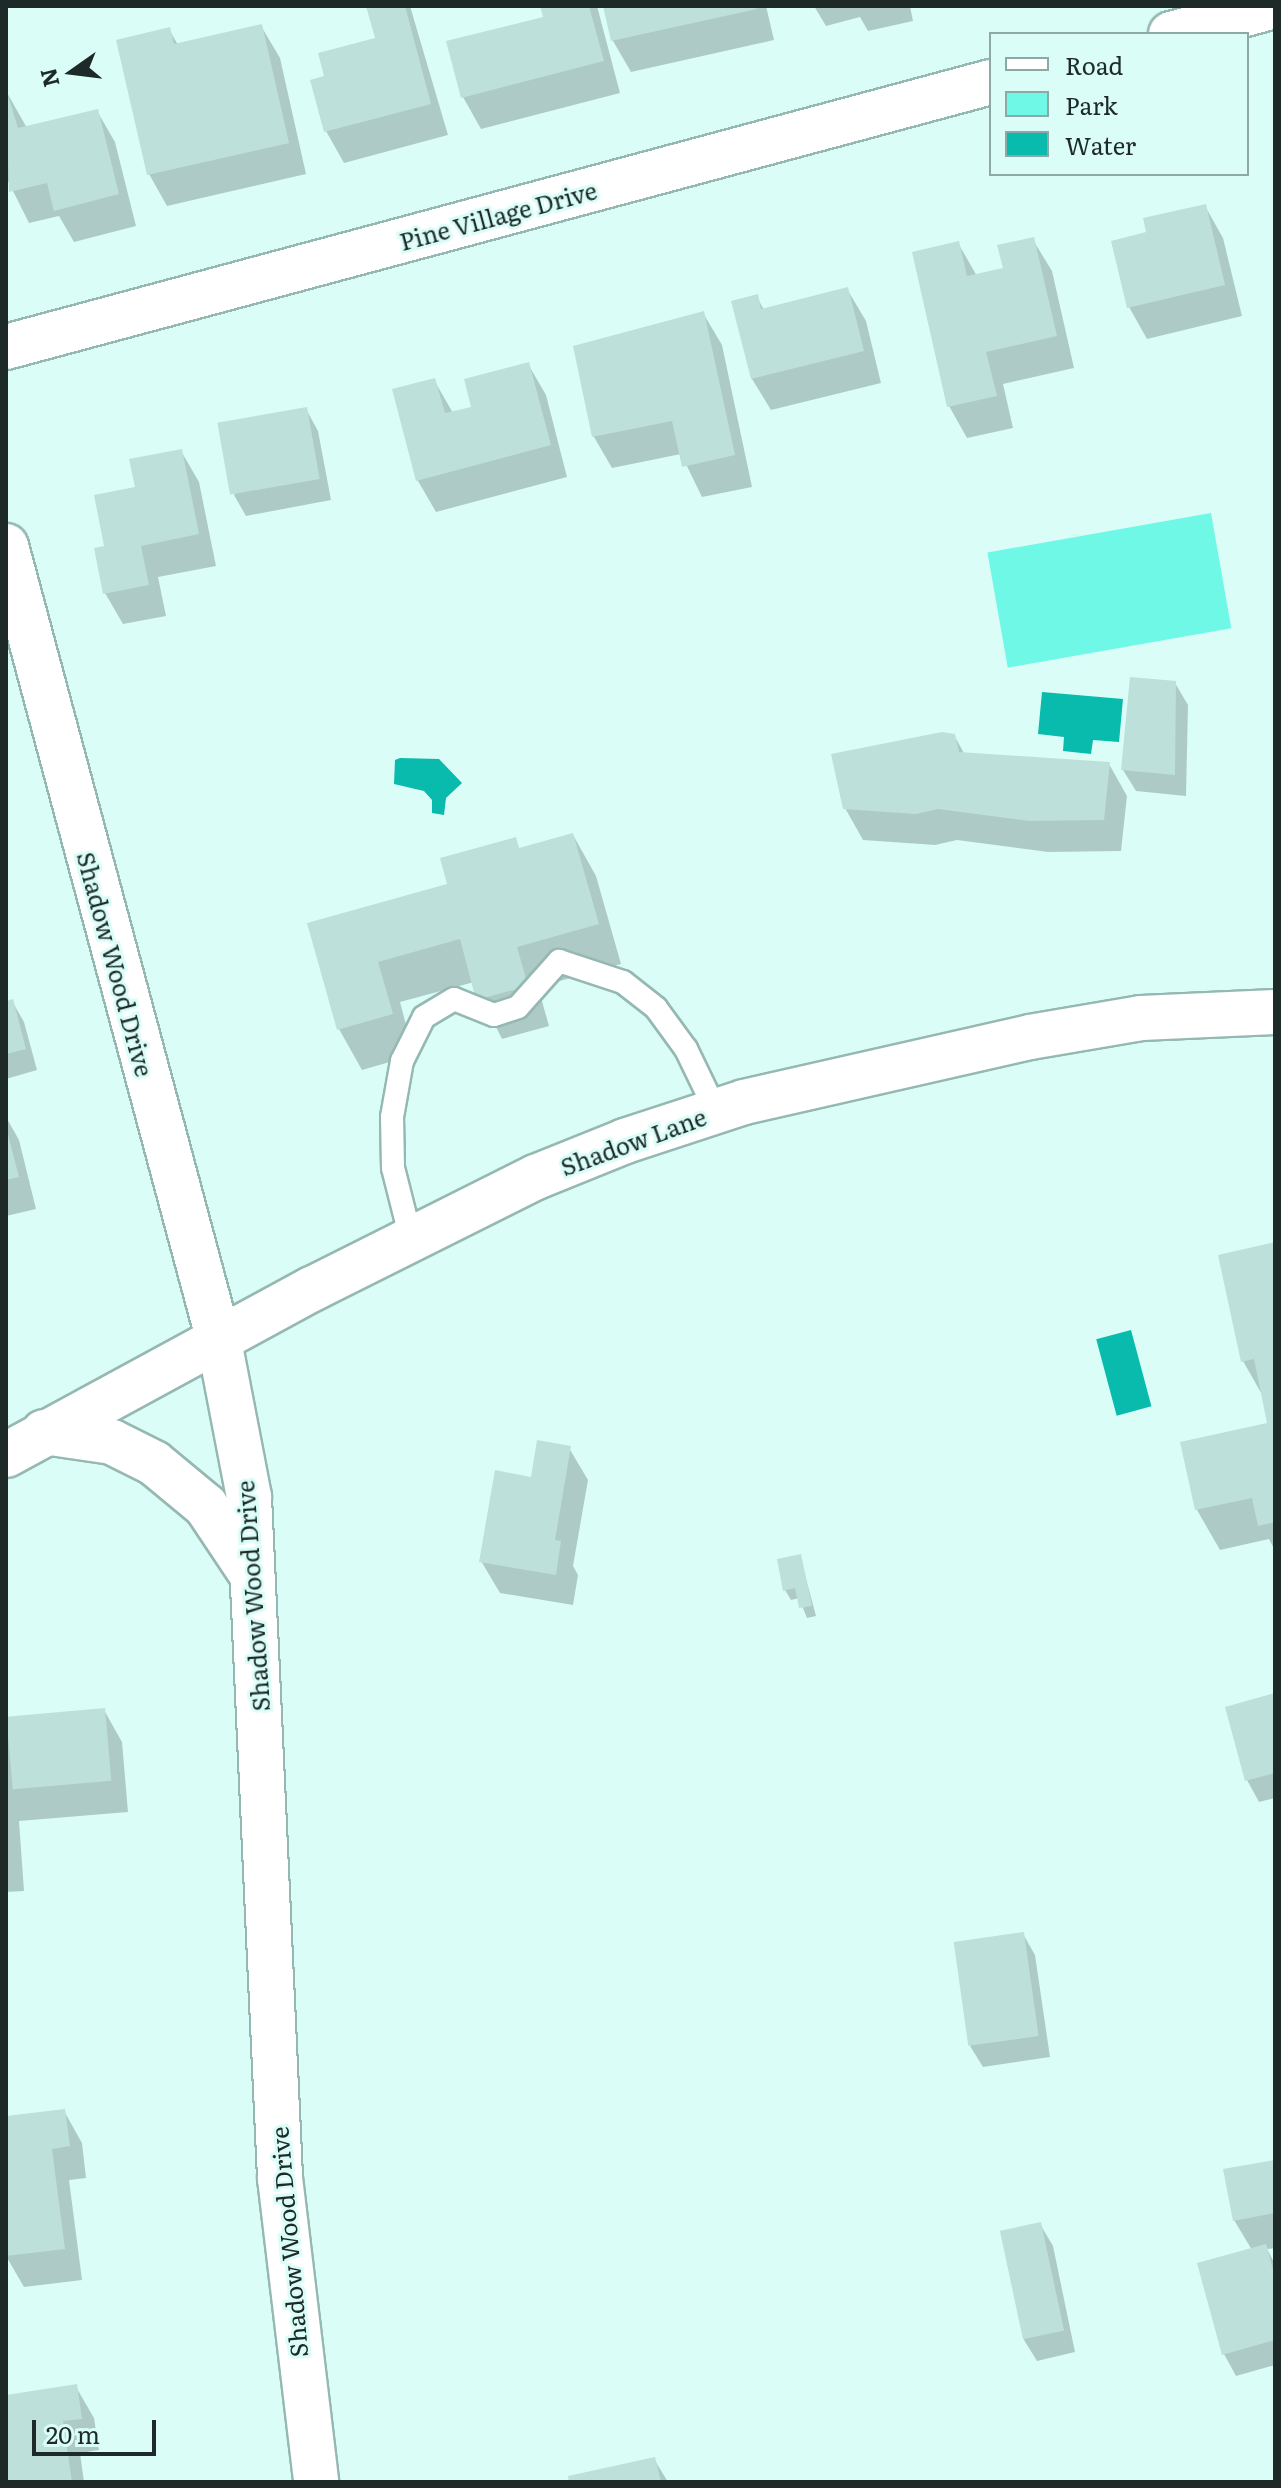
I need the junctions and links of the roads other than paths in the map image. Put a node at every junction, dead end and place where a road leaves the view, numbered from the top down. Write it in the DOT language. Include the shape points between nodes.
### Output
graph roads {
  1 [pos="1275,6"];
  2 [pos="1178,32"];
  3 [pos="989,83"];
  4 [pos="6,347"];
  5 [pos="6,546"];
  6 [pos="1275,1012"];
  7 [pos="716,1111"];
  8 [pos="411,1239"];
  9 [pos="219,1341"];
  10 [pos="44,1432"];
  11 [pos="6,1455"];
  12 [pos="253,1577"];
  13 [pos="316,2482"];
  1 -- 2 [label="street"];
  3 -- 4 [label="street, Pine Village Drive"];
  5 -- 9 [label="street, Shadow Wood Drive"];
  6 -- 7 [label="street, Shadow Lane" via="1141,1018 1030,1037"];
  7 -- 8 [label="street, Shadow Lane" via="536,1177"];
  7 -- 8 [label="lane" via="686,1049 656,1008 623,982 559,961 518,1007 494,1015 454,999 424,1017 402,1061 392,1117 393,1168"];
  8 -- 9 [label="street, Shadow Lane"];
  9 -- 10 [label="street, Shadow Lane"];
  9 -- 12 [label="street, Shadow Wood Drive" via="249,1497"];
  10 -- 11 [label="street, Shadow Lane"];
  10 -- 12 [label="street" via="112,1442 154,1463 206,1506"];
  12 -- 13 [label="street, Shadow Wood Drive" via="280,2178"];
}
